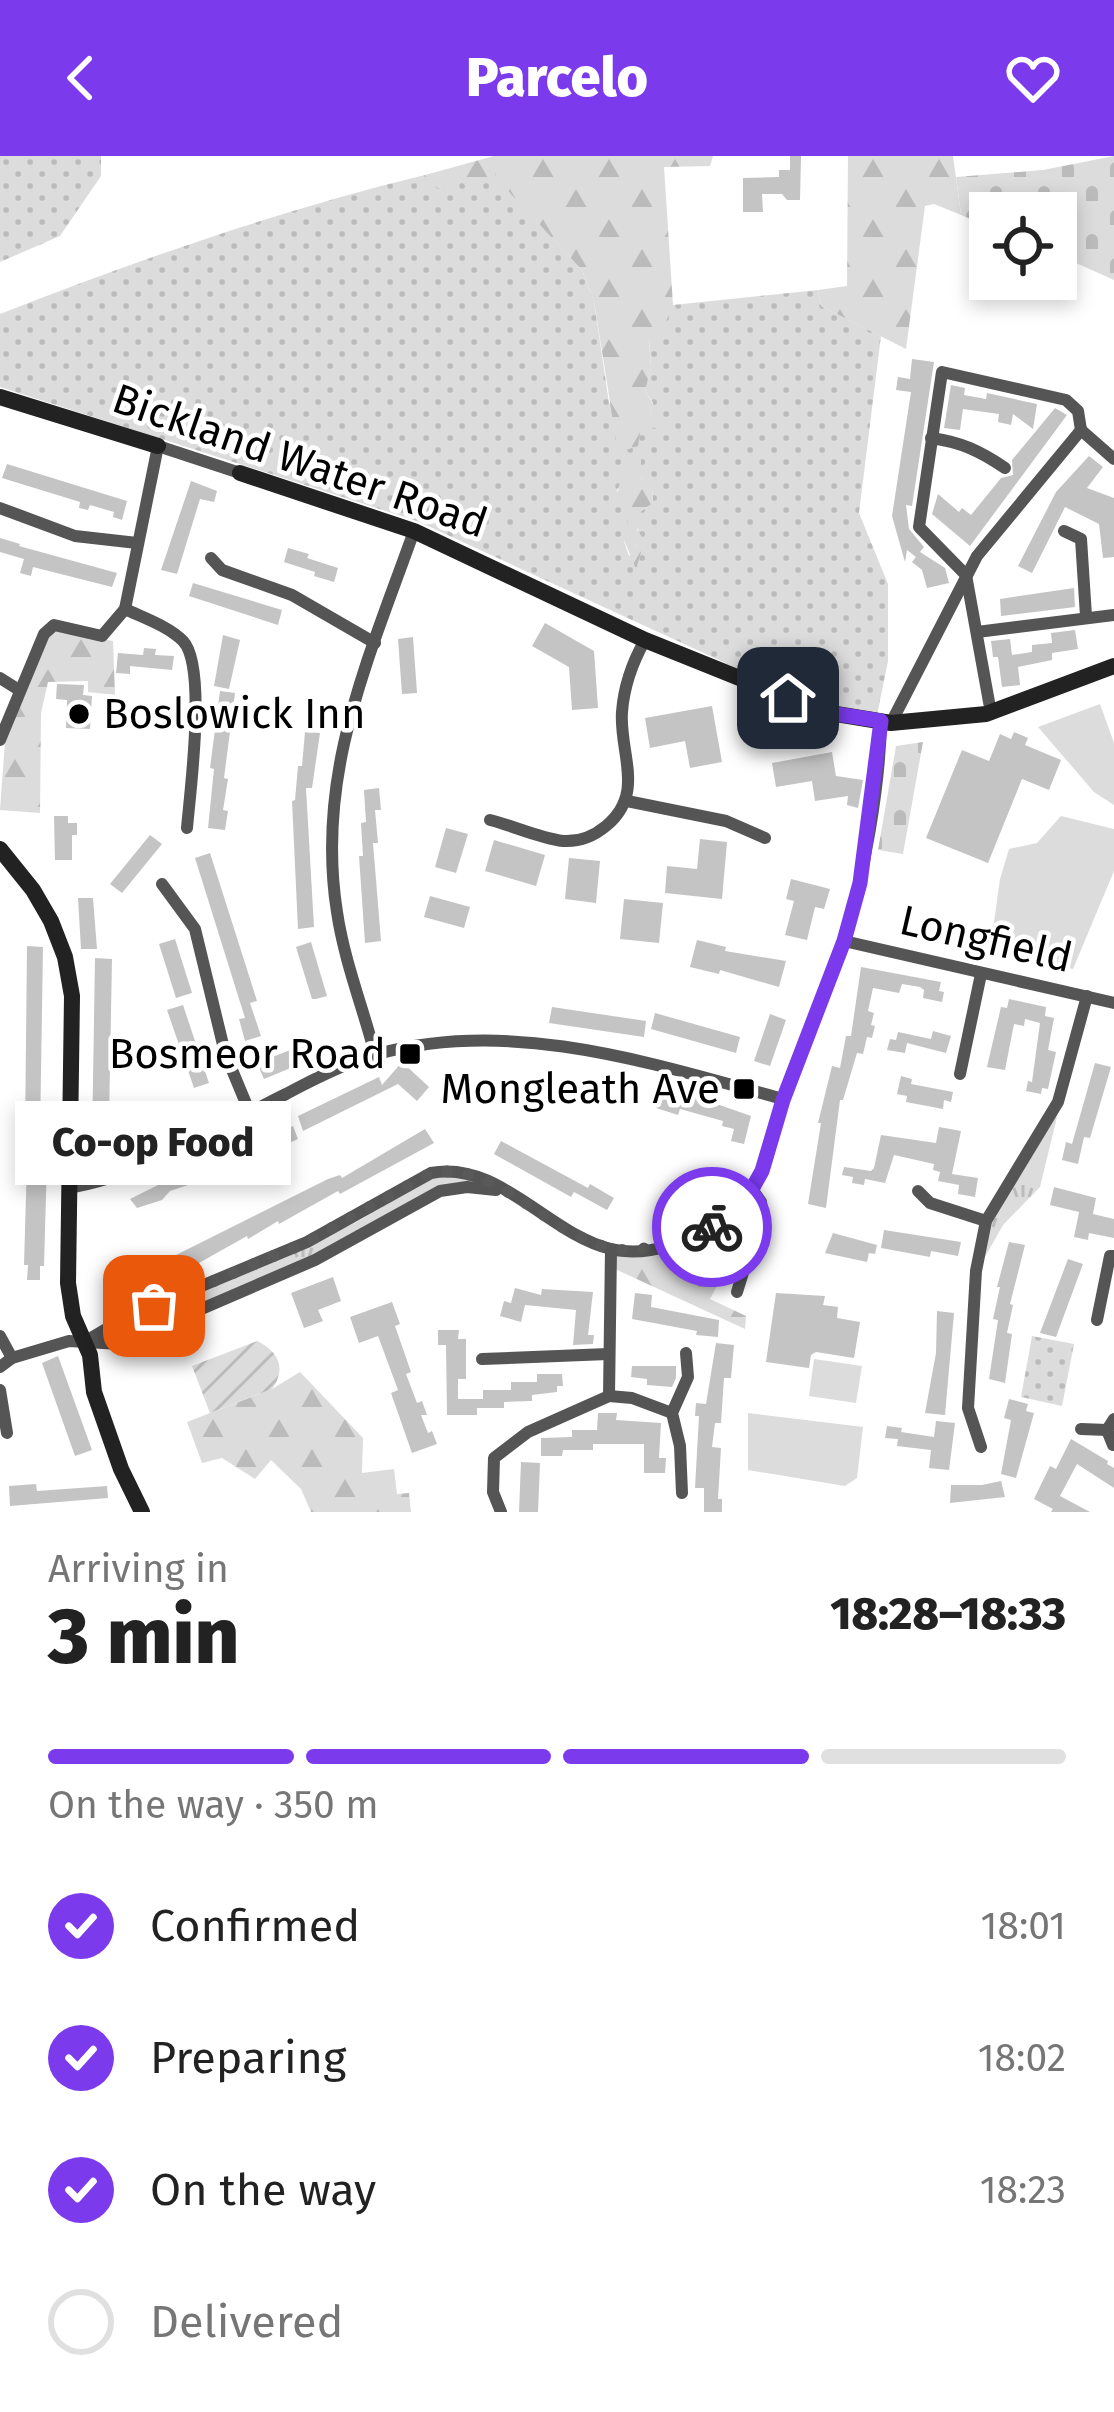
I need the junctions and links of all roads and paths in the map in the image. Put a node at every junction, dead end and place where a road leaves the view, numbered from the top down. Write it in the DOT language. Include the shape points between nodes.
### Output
graph roads {
  1 [pos="0,398"];
  2 [pos="1081,430"];
  3 [pos="931,438"];
  4 [pos="158,446"];
  5 [pos="1114,460"];
  6 [pos="1005,468"];
  7 [pos="240,473"];
  8 [pos="0,508"];
  9 [pos="414,531"];
  10 [pos="1064,531"];
  11 [pos="136,543"];
  12 [pos="211,558"];
  13 [pos="966,574"];
  14 [pos="125,609"];
  15 [pos="1114,615"];
  16 [pos="1086,616"];
  17 [pos="977,632"];
  18 [pos="645,640"];
  19 [pos="375,643"];
  20 [pos="1114,666"];
  21 [pos="0,678"];
  22 [pos="19,690"];
  23 [pos="991,713"];
  24 [pos="886,722"];
  25 [pos="0,740"];
  26 [pos="626,801"];
  27 [pos="490,820"];
  28 [pos="187,829"];
  29 [pos="765,838"];
  30 [pos="0,848"];
  31 [pos="162,884"];
  32 [pos="844,941"];
  33 [pos="982,974"];
  34 [pos="1087,996"];
  35 [pos="1114,1003"];
  36 [pos="376,1054"];
  37 [pos="960,1074"];
  38 [pos="783,1100"];
  39 [pos="250,1113"];
  40 [pos="68,1188"];
  41 [pos="752,1189"];
  42 [pos="503,1191"];
  43 [pos="918,1191"];
  44 [pos="986,1221"];
  45 [pos="611,1249"];
  46 [pos="1114,1256"];
  47 [pos="737,1292"];
  48 [pos="1097,1320"];
  49 [pos="0,1336"];
  50 [pos="86,1341"];
  51 [pos="686,1353"];
  52 [pos="608,1354"];
  53 [pos="12,1358"];
  54 [pos="482,1359"];
  55 [pos="0,1367"];
  56 [pos="0,1390"];
  57 [pos="608,1396"];
  58 [pos="672,1413"];
  59 [pos="1110,1425"];
  60 [pos="1081,1429"];
  61 [pos="7,1433"];
  62 [pos="1113,1445"];
  63 [pos="982,1447"];
  64 [pos="682,1493"];
  65 [pos="140,1510"];
  66 [pos="501,1512"];
  1 -- 4 [label="street, Bickland Water Road"];
  2 -- 3 [label="street" via="1066,400 948,371"];
  2 -- 5 [label="street"];
  2 -- 13 [label="street"];
  3 -- 6 [label="street" via="958,441"];
  3 -- 13 [label="street" via="919,527"];
  4 -- 7 [label="street, Bickland Water Road"];
  4 -- 11 [label="street"];
  7 -- 9 [label="street, Bickland Water Road"];
  8 -- 11 [label="street" via="75,536"];
  9 -- 18 [label="street, Bickland Water Road"];
  9 -- 19 [label="street"];
  10 -- 16 [label="street" via="1081,539"];
  11 -- 14 [label="street"];
  12 -- 19 [label="street"];
  13 -- 17 [label="street"];
  13 -- 24 [label="street"];
  14 -- 22 [label="street" via="102,636 54,625"];
  14 -- 28 [label="street" via="187,644 193,664"];
  15 -- 16 [label="street"];
  16 -- 17 [label="street"];
  17 -- 23 [label="street"];
  18 -- 24 [label="street, Bickland Water Road" via="824,712"];
  18 -- 26 [label="street" via="622,707"];
  19 -- 36 [label="street" via="335,775 331,832 337,914"];
  20 -- 23 [label="street, Bickland Water Road"];
  21 -- 22 [label="street"];
  22 -- 25 [label="street"];
  23 -- 24 [label="street, Bickland Water Road"];
  24 -- 32 [label="street"];
  26 -- 27 [label="street" via="606,826 578,841"];
  26 -- 29 [label="street" via="726,821"];
  30 -- 40 [label="street" via="33,890 65,957 72,996"];
  31 -- 39 [label="street" via="195,929 225,1053"];
  32 -- 33 [label="street, Longfield"];
  32 -- 38 [label="street"];
  33 -- 34 [label="street, Longfield"];
  33 -- 37 [label="street"];
  34 -- 35 [label="street, Longfield"];
  34 -- 44 [label="street" via="1058,1102"];
  36 -- 38 [label="street" via="475,1041 568,1046"];
  36 -- 39 [label="street"];
  38 -- 41 [label="street"];
  39 -- 40 [label="street" via="177,1152"];
  40 -- 50 [label="street" via="68,1283"];
  41 -- 45 [label="street" via="702,1235"];
  41 -- 47 [label="street" via="762,1211"];
  42 -- 45 [label="street"];
  42 -- 50 [label="street" via="440,1191 237,1295 120,1344"];
  42 -- 50 [label="street" via="470,1172 431,1173 307,1242"];
  43 -- 44 [label="street" via="930,1203"];
  44 -- 63 [label="street" via="968,1385"];
  45 -- 52 [label="street"];
  46 -- 48 [label="street"];
  49 -- 53 [label="street"];
  50 -- 53 [label="street"];
  50 -- 65 [label="street" via="94,1391"];
  51 -- 58 [label="street" via="688,1377"];
  52 -- 54 [label="street"];
  52 -- 57 [label="street"];
  53 -- 55 [label="street"];
  56 -- 61 [label="street"];
  57 -- 58 [label="street"];
  57 -- 66 [label="street" via="528,1432 494,1458"];
  58 -- 64 [label="street"];
  59 -- 60 [label="street"];
  59 -- 62 [label="street"];
}
